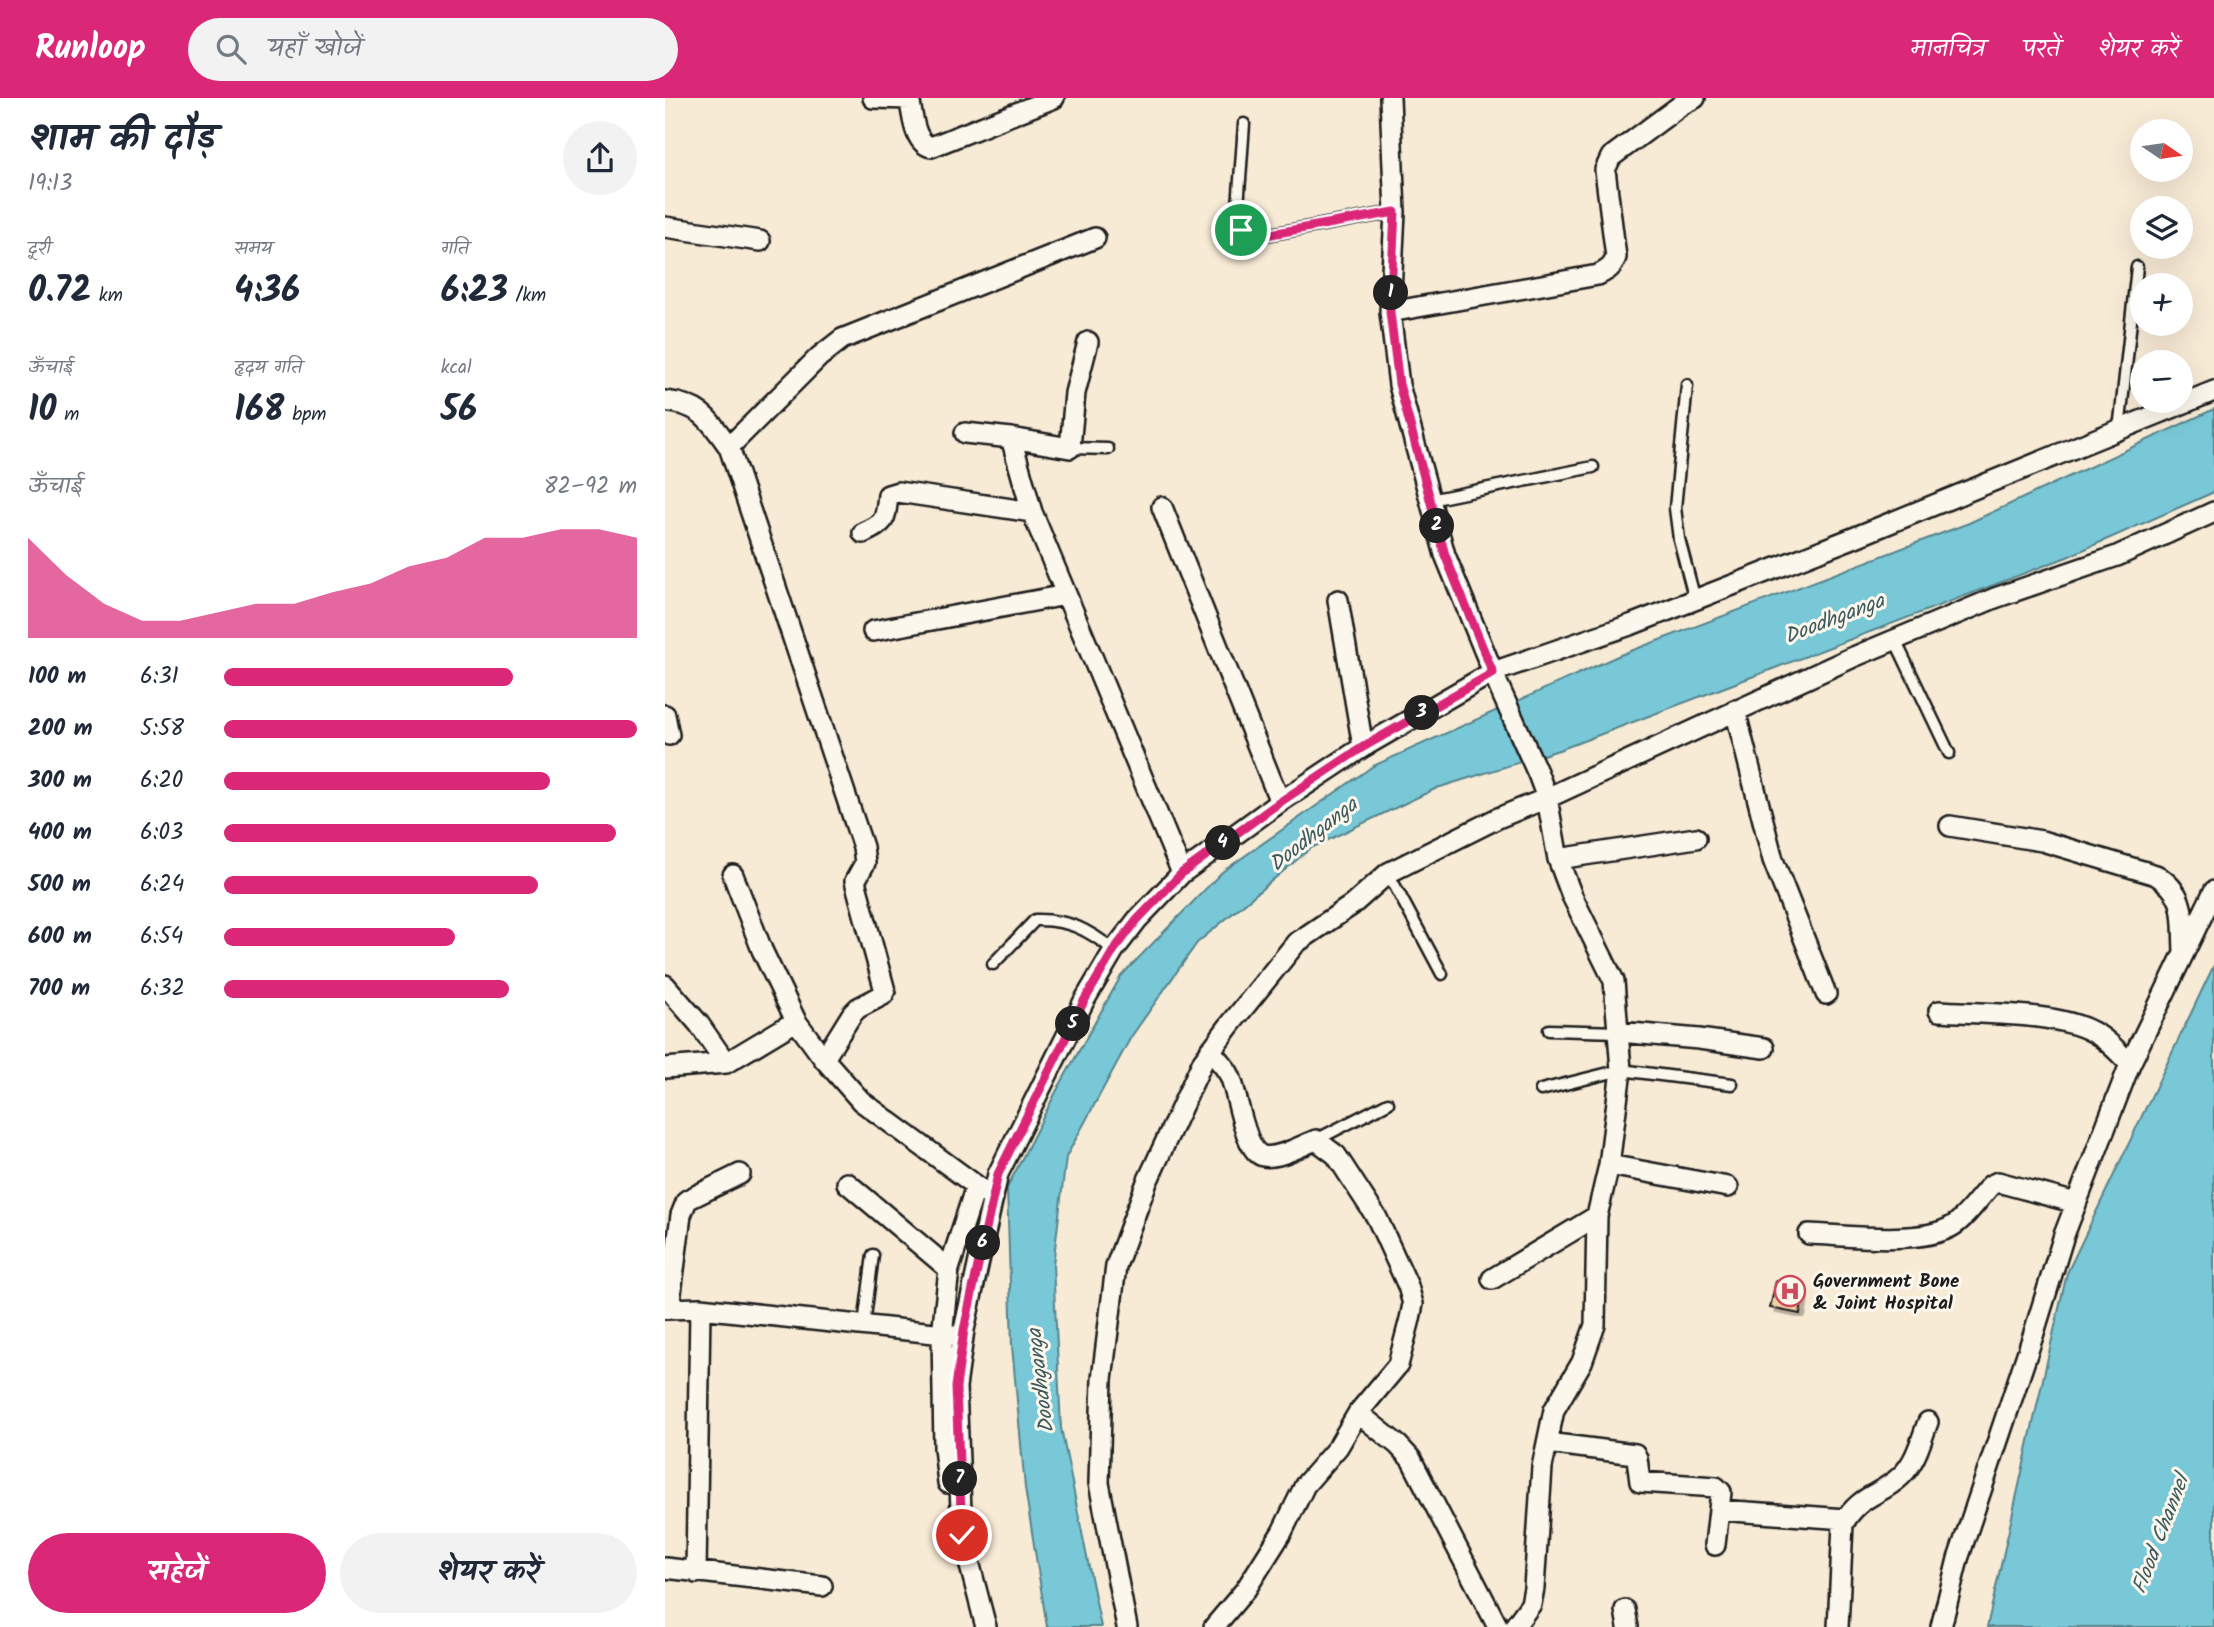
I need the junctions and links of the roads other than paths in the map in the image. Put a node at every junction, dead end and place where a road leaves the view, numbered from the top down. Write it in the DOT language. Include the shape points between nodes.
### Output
graph roads {
  1 [pos="873,98"];
  2 [pos="1054,98"];
  3 [pos="1390,98"];
  4 [pos="1695,98"];
  5 [pos="909,99"];
  6 [pos="1244,124"];
  7 [pos="1395,212"];
  8 [pos="665,227"];
  9 [pos="1095,238"];
  10 [pos="760,241"];
  11 [pos="2137,267"];
  12 [pos="1390,312"];
  13 [pos="1088,342"];
  14 [pos="1687,385"];
  15 [pos="2214,391"];
  16 [pos="665,401"];
  17 [pos="2119,431"];
  18 [pos="965,433"];
  19 [pos="1011,438"];
  20 [pos="729,447"];
  21 [pos="1070,448"];
  22 [pos="1108,449"];
  23 [pos="1593,467"];
  24 [pos="1430,500"];
  25 [pos="1162,507"];
  26 [pos="1033,512"];
  27 [pos="2214,512"];
  28 [pos="863,533"];
  29 [pos="1066,595"];
  30 [pos="1338,600"];
  31 [pos="1696,600"];
  32 [pos="873,631"];
  33 [pos="1895,640"];
  34 [pos="1496,680"];
  35 [pos="1735,710"];
  36 [pos="665,715"];
  37 [pos="669,735"];
  38 [pos="1363,747"];
  39 [pos="1949,753"];
  40 [pos="1547,798"];
  41 [pos="1280,802"];
  42 [pos="1950,826"];
  43 [pos="1696,838"];
  44 [pos="1558,859"];
  45 [pos="1182,873"];
  46 [pos="1388,873"];
  47 [pos="733,875"];
  48 [pos="2214,891"];
  49 [pos="1114,950"];
  50 [pos="2184,952"];
  51 [pos="993,964"];
  52 [pos="1442,974"];
  53 [pos="665,985"];
  54 [pos="1826,994"];
  55 [pos="1939,1011"];
  56 [pos="796,1021"];
  57 [pos="1549,1030"];
  58 [pos="1619,1032"];
  59 [pos="1764,1048"];
  60 [pos="1210,1050"];
  61 [pos="824,1059"];
  62 [pos="726,1063"];
  63 [pos="2130,1063"];
  64 [pos="665,1068"];
  65 [pos="1621,1070"];
  66 [pos="1732,1084"];
  67 [pos="1541,1090"];
  68 [pos="1388,1103"];
  69 [pos="1316,1140"];
  70 [pos="1609,1165"];
  71 [pos="740,1174"];
  72 [pos="847,1183"];
  73 [pos="976,1186"];
  74 [pos="1728,1187"];
  75 [pos="993,1198"];
  76 [pos="2076,1203"];
  77 [pos="1597,1216"];
  78 [pos="1809,1234"];
  79 [pos="873,1255"];
  80 [pos="949,1269"];
  81 [pos="1492,1279"];
  82 [pos="700,1308"];
  83 [pos="667,1309"];
  84 [pos="864,1325"];
  85 [pos="941,1335"];
  86 [pos="963,1335"];
  87 [pos="1358,1413"];
  88 [pos="1927,1422"];
  89 [pos="1548,1443"];
  90 [pos="1719,1510"];
  91 [pos="1846,1519"];
  92 [pos="962,1535"];
  93 [pos="1715,1545"];
  94 [pos="665,1568"];
  95 [pos="696,1573"];
  96 [pos="822,1586"];
  97 [pos="986,1627"];
  98 [pos="1127,1627"];
  99 [pos="1214,1627"];
  100 [pos="1499,1627"];
  101 [pos="1514,1627"];
  102 [pos="1838,1627"];
  103 [pos="1941,1627"];
  1 -- 5 [label="street"];
  2 -- 5 [label="street" via="931,147 917,135"];
  3 -- 7 [label="street"];
  4 -- 12 [label="street" via="1607,163 1616,257 1608,271"];
  6 -- 7 [label="lane" via="1237,221 1246,233 1271,234"];
  7 -- 12 [label="street"];
  8 -- 10 [label="street"];
  9 -- 20 [label="street" via="842,339"];
  11 -- 17 [label="lane"];
  12 -- 24 [label="street" via="1399,384"];
  13 -- 21 [label="street" via="1075,393"];
  14 -- 31 [label="lane" via="1675,508"];
  15 -- 17 [label="street"];
  16 -- 20 [label="street" via="705,414"];
  17 -- 31 [label="street"];
  18 -- 19 [label="street"];
  19 -- 21 [label="street"];
  19 -- 26 [label="street"];
  20 -- 61 [label="street" via="863,847 865,863 855,881 885,987 883,995 852,1014"];
  21 -- 22 [label="lane"];
  23 -- 24 [label="lane"];
  24 -- 34 [label="street" via="1445,555"];
  25 -- 41 [label="street"];
  26 -- 28 [label="street" via="898,492 888,495 883,522"];
  26 -- 29 [label="street"];
  27 -- 33 [label="street" via="2117,556 1995,598"];
  29 -- 32 [label="street"];
  29 -- 45 [label="street"];
  30 -- 38 [label="street"];
  31 -- 34 [label="street"];
  33 -- 35 [label="street"];
  33 -- 39 [label="lane"];
  34 -- 38 [label="street"];
  34 -- 40 [label="street"];
  35 -- 40 [label="street"];
  35 -- 54 [label="street" via="1773,860"];
  36 -- 37 [label="street"];
  38 -- 41 [label="street"];
  40 -- 44 [label="street"];
  40 -- 46 [label="street"];
  41 -- 45 [label="street"];
  42 -- 50 [label="street" via="2042,841 2156,875 2178,894"];
  43 -- 44 [label="street"];
  44 -- 58 [label="street" via="1614,981"];
  45 -- 49 [label="street"];
  46 -- 52 [label="lane"];
  46 -- 60 [label="street" via="1352,905 1296,943"];
  47 -- 56 [label="street"];
  48 -- 50 [label="street"];
  49 -- 51 [label="lane" via="1081,928 1035,920"];
  49 -- 75 [label="street" via="998,1174"];
  50 -- 63 [label="street"];
  53 -- 62 [label="street"];
  55 -- 63 [label="street" via="2077,1024 2101,1037"];
  56 -- 61 [label="street"];
  56 -- 62 [label="street"];
  57 -- 58 [label="lane"];
  58 -- 59 [label="street"];
  58 -- 65 [label="street"];
  60 -- 69 [label="street" via="1230,1075 1249,1143 1257,1153 1276,1154"];
  60 -- 98 [label="street" via="1147,1182 1115,1266 1102,1379 1099,1483"];
  61 -- 73 [label="street" via="861,1101"];
  62 -- 64 [label="street"];
  63 -- 76 [label="street"];
  65 -- 66 [label="lane"];
  65 -- 67 [label="lane"];
  65 -- 70 [label="street"];
  68 -- 69 [label="lane"];
  69 -- 87 [label="street" via="1336,1155 1377,1219 1413,1304 1398,1365"];
  70 -- 74 [label="street"];
  70 -- 77 [label="street"];
  71 -- 83 [label="street" via="687,1200"];
  72 -- 80 [label="street"];
  73 -- 75 [label="street"];
  73 -- 80 [label="street"];
  75 -- 86 [label="street"];
  76 -- 78 [label="street" via="1998,1182 1958,1223 1935,1234"];
  76 -- 103 [label="street" via="1958,1559"];
  77 -- 81 [label="street"];
  77 -- 89 [label="street" via="1595,1325 1582,1362 1554,1410"];
  79 -- 84 [label="lane"];
  80 -- 85 [label="street"];
  82 -- 83 [label="street"];
  82 -- 84 [label="street"];
  82 -- 95 [label="street"];
  84 -- 85 [label="street"];
  85 -- 86 [label="street"];
  85 -- 92 [label="street" via="944,1448 951,1505"];
  86 -- 92 [label="street" via="956,1387"];
  87 -- 99 [label="street" via="1338,1447 1305,1485 1246,1589"];
  87 -- 100 [label="street" via="1411,1459"];
  88 -- 91 [label="street" via="1904,1474 1863,1499"];
  89 -- 90 [label="street" via="1635,1454 1640,1482 1716,1487 1721,1492"];
  89 -- 101 [label="street" via="1534,1588 1531,1604"];
  90 -- 91 [label="street"];
  90 -- 93 [label="street"];
  91 -- 102 [label="street"];
  92 -- 97 [label="street"];
  94 -- 95 [label="street"];
  95 -- 96 [label="street"];
}
